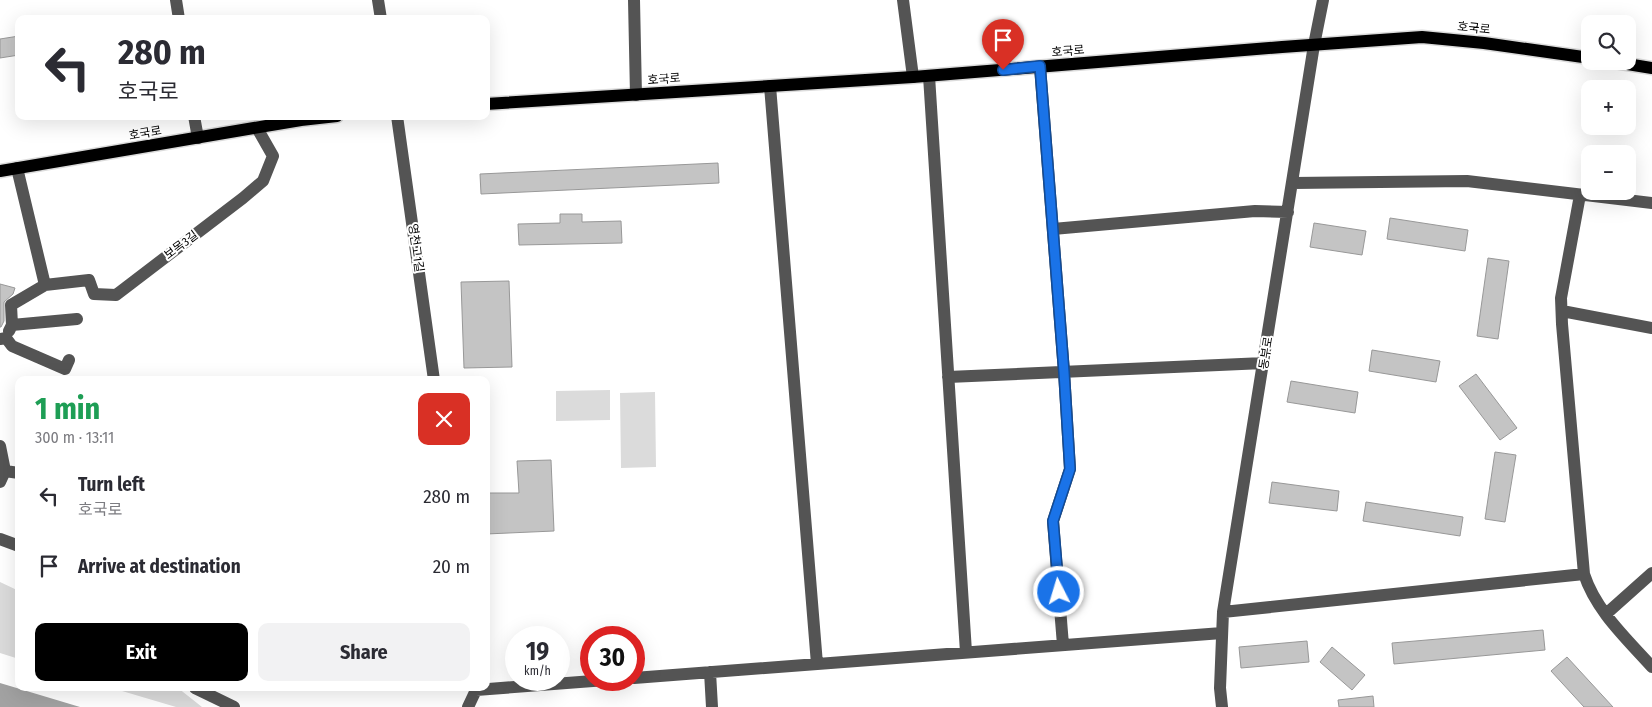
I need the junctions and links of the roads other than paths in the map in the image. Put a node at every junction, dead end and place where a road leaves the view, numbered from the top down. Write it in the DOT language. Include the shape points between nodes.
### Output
graph roads {
  1 [pos="176,0"];
  2 [pos="378,0"];
  3 [pos="634,0"];
  4 [pos="903,0"];
  5 [pos="1323,0"];
  6 [pos="178,15"];
  7 [pos="380,15"];
  8 [pos="1314,45"];
  9 [pos="1581,57"];
  10 [pos="1636,65"];
  11 [pos="1040,66"];
  12 [pos="1652,68"];
  13 [pos="929,76"];
  14 [pos="913,77"];
  15 [pos="770,86"];
  16 [pos="636,95"];
  17 [pos="490,104"];
  18 [pos="195,120"];
  19 [pos="301,120"];
  20 [pos="398,120"];
  21 [pos="257,128"];
  22 [pos="198,138"];
  23 [pos="17,168"];
  24 [pos="0,171"];
  25 [pos="1293,183"];
  26 [pos="1580,195"];
  27 [pos="1652,203"];
  28 [pos="1288,212"];
  29 [pos="1053,229"];
  30 [pos="45,285"];
  31 [pos="1562,311"];
  32 [pos="77,319"];
  33 [pos="12,325"];
  34 [pos="1652,328"];
  35 [pos="3,338"];
  36 [pos="69,360"];
  37 [pos="1264,362"];
  38 [pos="1064,372"];
  39 [pos="433,376"];
  40 [pos="948,377"];
  41 [pos="0,446"];
  42 [pos="15,473"];
  43 [pos="2,474"];
  44 [pos="0,538"];
  45 [pos="15,544"];
  46 [pos="1652,573"];
  47 [pos="1584,574"];
  48 [pos="1223,612"];
  49 [pos="1606,614"];
  50 [pos="1222,633"];
  51 [pos="1063,645"];
  52 [pos="966,652"];
  53 [pos="817,664"];
  54 [pos="1652,667"];
  55 [pos="710,672"];
  56 [pos="645,677"];
  57 [pos="580,682"];
  58 [pos="490,688"];
  59 [pos="201,691"];
  60 [pos="475,691"];
  61 [pos="234,707"];
  62 [pos="468,707"];
  63 [pos="712,707"];
  64 [pos="1222,707"];
  1 -- 6 [label="street"];
  2 -- 7 [label="street"];
  3 -- 16 [label="street"];
  4 -- 14 [label="street"];
  5 -- 8 [label="street, 동부로"];
  8 -- 9 [label="main road, 호국로" via="1422,37"];
  8 -- 11 [label="main road, 호국로"];
  8 -- 25 [label="street, 동부로"];
  10 -- 12 [label="main road"];
  11 -- 13 [label="main road, 호국로"];
  11 -- 29 [label="street"];
  13 -- 14 [label="main road, 호국로"];
  13 -- 40 [label="street"];
  14 -- 15 [label="main road, 호국로"];
  15 -- 16 [label="main road, 호국로"];
  15 -- 53 [label="street"];
  16 -- 17 [label="main road, 호국로"];
  18 -- 22 [label="street"];
  19 -- 21 [label="main road, 호국로"];
  20 -- 39 [label="street, 영천고1길"];
  21 -- 22 [label="main road, 호국로"];
  21 -- 30 [label="street, 보목3길" via="273,156 263,182 116,295 94,294 89,280"];
  22 -- 23 [label="main road, 호국로"];
  23 -- 24 [label="main road, 호국로"];
  23 -- 30 [label="street"];
  25 -- 26 [label="street" via="1467,181"];
  25 -- 28 [label="street, 동부로"];
  26 -- 27 [label="street"];
  26 -- 31 [label="street" via="1561,298"];
  28 -- 29 [label="street" via="1255,211"];
  28 -- 37 [label="street, 동부로"];
  29 -- 38 [label="street"];
  30 -- 33 [label="street" via="11,305"];
  31 -- 34 [label="street"];
  31 -- 47 [label="street"];
  32 -- 33 [label="street"];
  33 -- 35 [label="street"];
  35 -- 36 [label="street" via="12,346 65,369"];
  37 -- 38 [label="street"];
  37 -- 48 [label="street, 동부로"];
  38 -- 40 [label="street"];
  38 -- 51 [label="street" via="1070,469 1053,521"];
  40 -- 52 [label="street"];
  41 -- 43 [label="street"];
  42 -- 43 [label="street"];
  44 -- 45 [label="street"];
  46 -- 49 [label="street"];
  47 -- 48 [label="street"];
  47 -- 49 [label="street" via="1588,588"];
  48 -- 50 [label="street, 동부로"];
  49 -- 54 [label="street"];
  50 -- 51 [label="street"];
  50 -- 64 [label="street, 동부로"];
  51 -- 52 [label="street"];
  52 -- 53 [label="street"];
  53 -- 55 [label="street"];
  55 -- 56 [label="street"];
  55 -- 63 [label="street"];
  57 -- 58 [label="street"];
  59 -- 61 [label="street"];
  60 -- 62 [label="street"];
}
